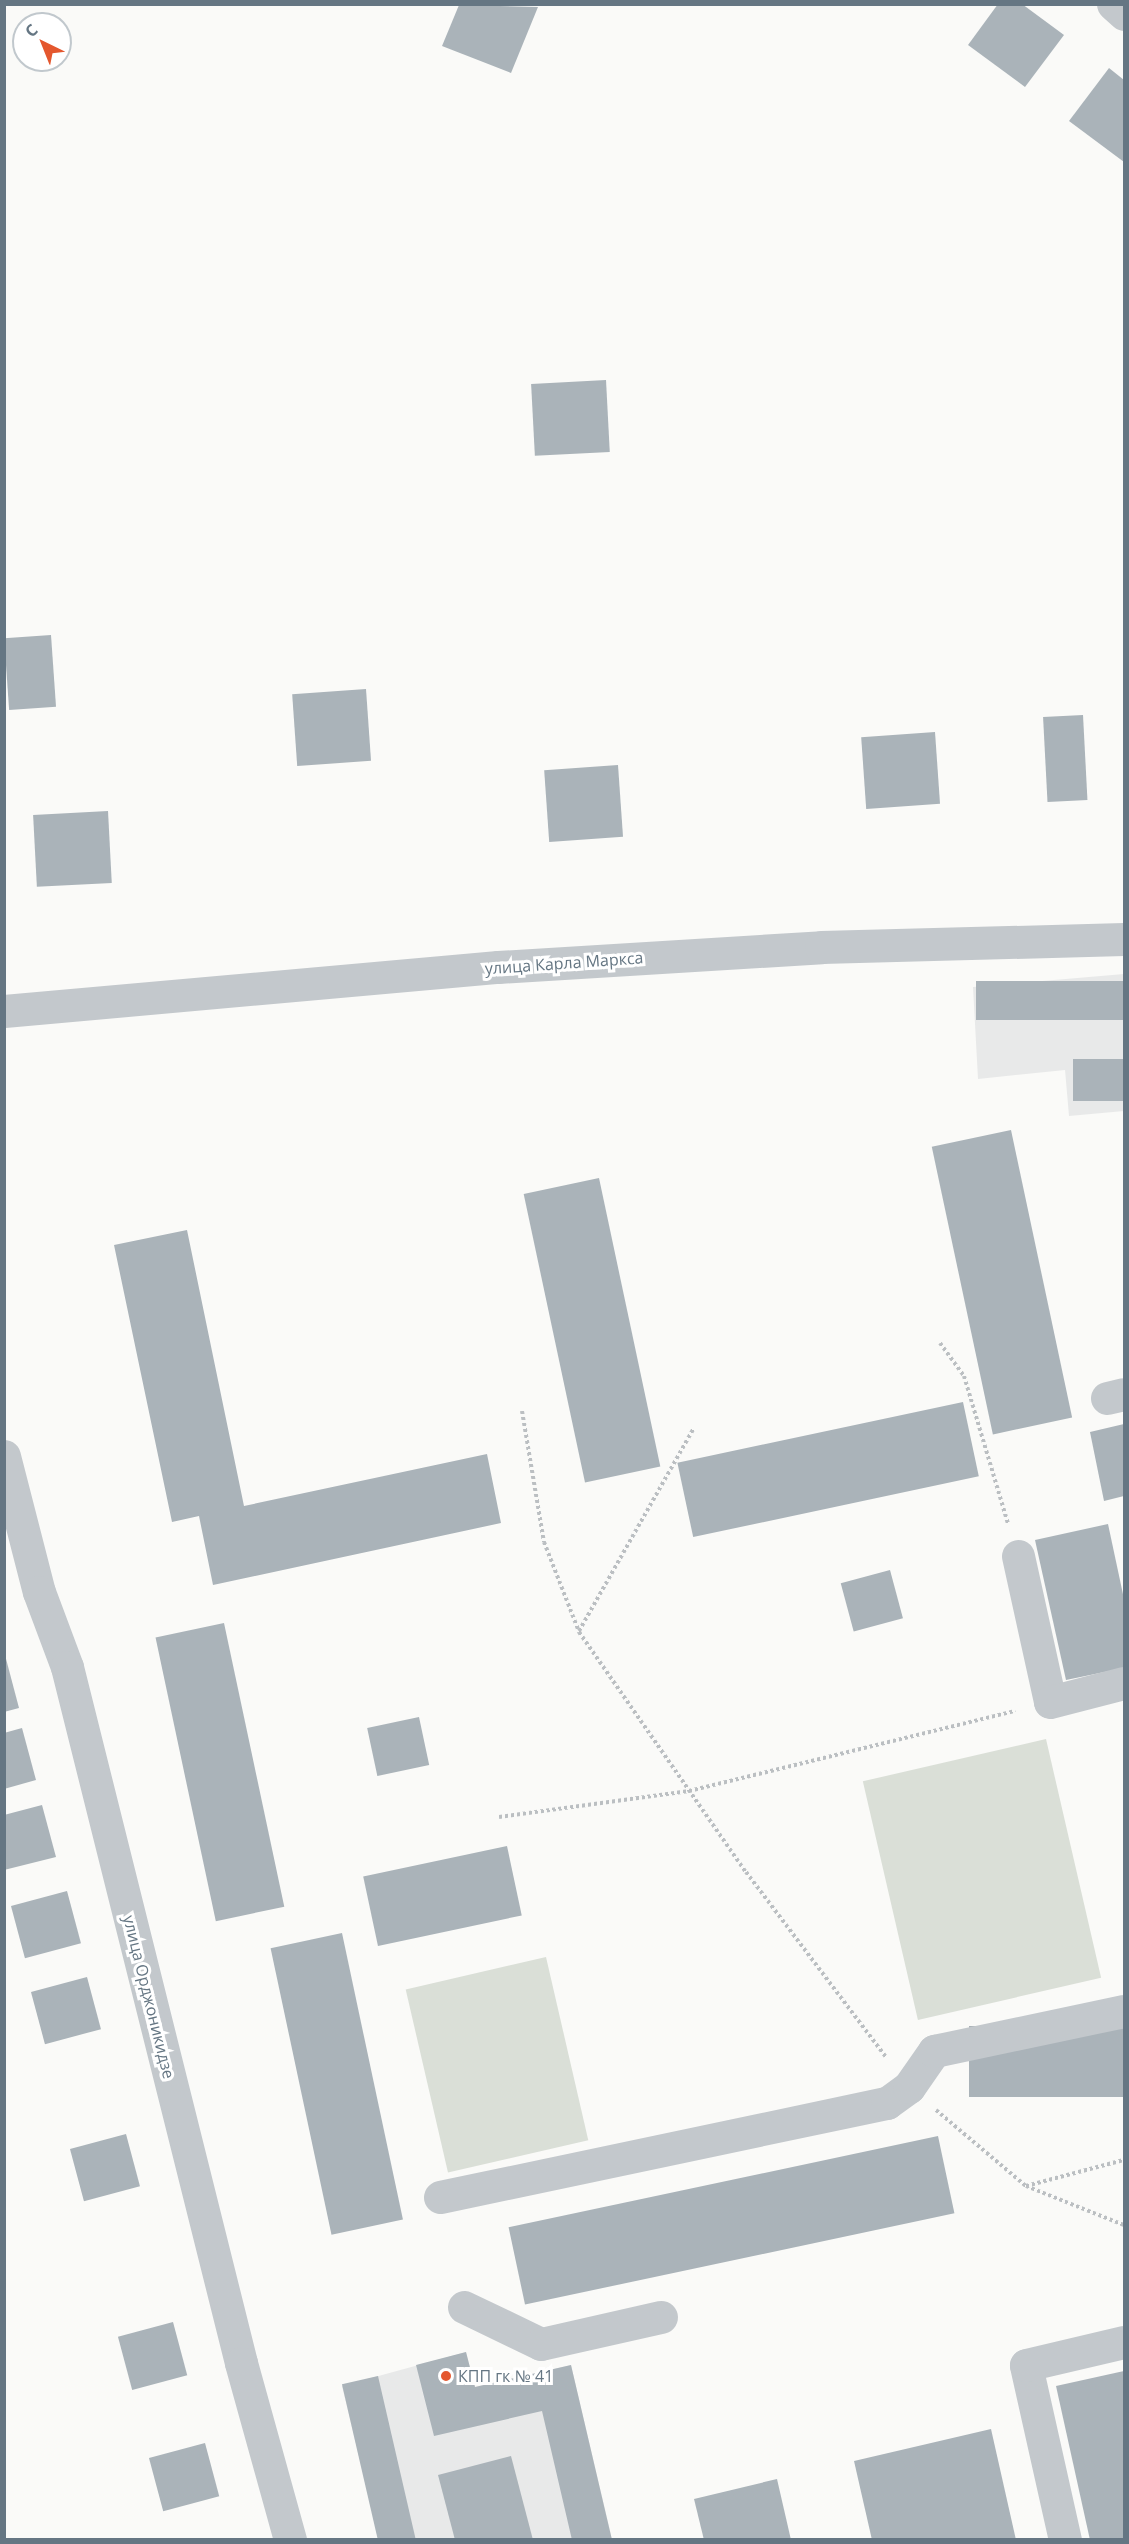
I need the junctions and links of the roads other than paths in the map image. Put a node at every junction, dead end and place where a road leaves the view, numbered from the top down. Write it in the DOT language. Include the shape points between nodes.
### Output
graph roads {
  1 [pos="1113,4"];
  2 [pos="1125,14"];
  3 [pos="1125,939"];
  4 [pos="4,1011"];
  5 [pos="4,1456"];
  6 [pos="1018,1556"];
  7 [pos="1125,1683"];
  8 [pos="1125,2011"];
  9 [pos="440,2197"];
  10 [pos="464,2307"];
  11 [pos="661,2317"];
  12 [pos="1125,2342"];
  13 [pos="290,2540"];
  14 [pos="1065,2540"];
  1 -- 2 [label="street"];
  3 -- 4 [label="street, улица Карла Маркса" via="821,947 521,966"];
  5 -- 13 [label="street, улица Орджоникидзе" via="39,1592 66,1667 241,2363"];
  6 -- 7 [label="street" via="1050,1702"];
  8 -- 9 [label="street" via="934,2051 909,2087 887,2103"];
  10 -- 11 [label="street" via="541,2344"];
  12 -- 14 [label="street" via="1026,2365"];
}
